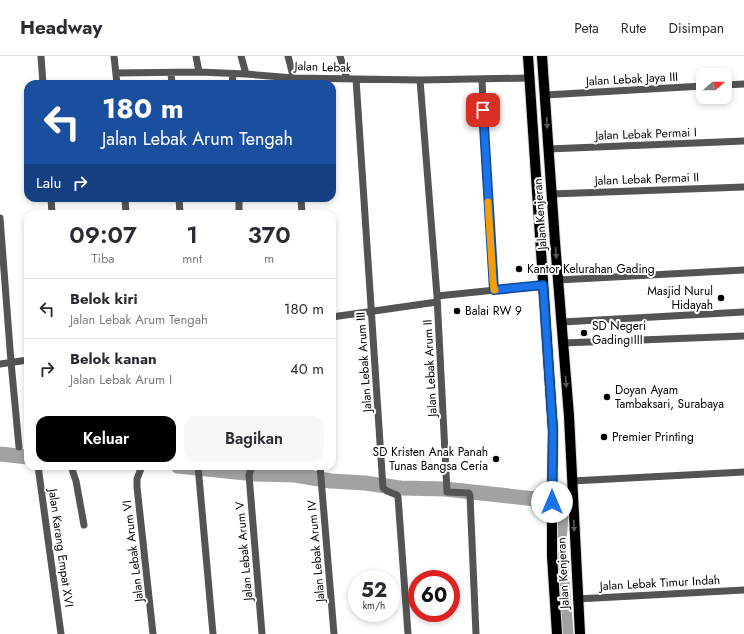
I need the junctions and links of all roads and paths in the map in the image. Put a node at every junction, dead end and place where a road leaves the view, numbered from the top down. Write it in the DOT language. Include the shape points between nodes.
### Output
graph roads {
  1 [pos="41,56"];
  2 [pos="114,56"];
  3 [pos="196,56"];
  4 [pos="241,56"];
  5 [pos="288,56"];
  6 [pos="340,56"];
  7 [pos="528,56"];
  8 [pos="542,56"];
  9 [pos="199,72"];
  10 [pos="116,73"];
  11 [pos="171,73"];
  12 [pos="232,74"];
  13 [pos="246,74"];
  14 [pos="530,78"];
  15 [pos="347,79"];
  16 [pos="356,79"];
  17 [pos="482,79"];
  18 [pos="43,80"];
  19 [pos="117,80"];
  20 [pos="172,80"];
  21 [pos="232,80"];
  22 [pos="288,80"];
  23 [pos="295,80"];
  24 [pos="321,80"];
  25 [pos="420,80"];
  26 [pos="744,84"];
  27 [pos="732,85"];
  28 [pos="696,86"];
  29 [pos="545,95"];
  30 [pos="744,141"];
  31 [pos="548,149"];
  32 [pos="744,187"];
  33 [pos="551,194"];
  34 [pos="538,216"];
  35 [pos="553,216"];
  36 [pos="0,218"];
  37 [pos="554,235"];
  38 [pos="540,236"];
  39 [pos="744,270"];
  40 [pos="558,280"];
  41 [pos="543,285"];
  42 [pos="494,290"];
  43 [pos="437,299"];
  44 [pos="371,311"];
  45 [pos="744,312"];
  46 [pos="336,316"];
  47 [pos="562,322"];
  48 [pos="744,336"];
  49 [pos="563,343"];
  50 [pos="24,360"];
  51 [pos="11,362"];
  52 [pos="0,364"];
  53 [pos="19,447"];
  54 [pos="39,470"];
  55 [pos="72,470"];
  56 [pos="140,470"];
  57 [pos="199,470"];
  58 [pos="320,470"];
  59 [pos="250,471"];
  60 [pos="744,472"];
  61 [pos="572,481"];
  62 [pos="84,525"];
  63 [pos="744,590"];
  64 [pos="577,599"];
  65 [pos="61,634"];
  66 [pos="153,634"];
  67 [pos="213,634"];
  68 [pos="262,634"];
  69 [pos="334,634"];
  70 [pos="408,634"];
  71 [pos="476,634"];
  72 [pos="557,634"];
  73 [pos="580,634"];
  1 -- 18 [label="street"];
  2 -- 10 [label="street"];
  3 -- 9 [label="street"];
  4 -- 13 [label="street"];
  5 -- 23 [label="street"];
  6 -- 15 [label="street"];
  7 -- 14 [label="main road, Jalan Kenjeran"];
  8 -- 29 [label="main road, Jalan Kenjeran"];
  9 -- 11 [label="street, Jalan Lebak"];
  9 -- 12 [label="street, Jalan Lebak"];
  10 -- 11 [label="street, Jalan Lebak"];
  10 -- 19 [label="street"];
  11 -- 20 [label="street"];
  12 -- 13 [label="street, Jalan Lebak"];
  12 -- 21 [label="street"];
  13 -- 22 [label="street, Jalan Lebak"];
  14 -- 17 [label="street, Jalan Lebak"];
  14 -- 34 [label="main road, Jalan Kenjeran"];
  15 -- 16 [label="street, Jalan Lebak"];
  15 -- 24 [label="street, Jalan Lebak"];
  16 -- 25 [label="street, Jalan Lebak"];
  16 -- 44 [label="street, Jalan Lebak Arum III"];
  17 -- 25 [label="street, Jalan Lebak"];
  17 -- 42 [label="street"];
  25 -- 43 [label="street, Jalan Lebak Arum II"];
  26 -- 27 [label="street"];
  28 -- 29 [label="street, Jalan Lebak Jaya III"];
  29 -- 31 [label="main road, Jalan Kenjeran, one-way"];
  30 -- 31 [label="street, Jalan Lebak Permai I"];
  31 -- 33 [label="main road, Jalan Kenjeran"];
  32 -- 33 [label="street, Jalan Lebak Permai II"];
  33 -- 35 [label="main road, Jalan Kenjeran"];
  34 -- 35 [label="main road"];
  34 -- 38 [label="main road, Jalan Kenjeran"];
  35 -- 37 [label="main road, Jalan Kenjeran"];
  36 -- 51 [label="street"];
  37 -- 38 [label="main road"];
  37 -- 40 [label="main road, Jalan Kenjeran, one-way"];
  38 -- 41 [label="main road, Jalan Kenjeran"];
  39 -- 40 [label="street"];
  40 -- 47 [label="main road, Jalan Kenjeran"];
  41 -- 42 [label="street"];
  41 -- 72 [label="main road, Jalan Kenjeran" via="553,431 552,556"];
  42 -- 43 [label="street"];
  43 -- 44 [label="street"];
  43 -- 71 [label="street, Jalan Lebak Arum II" via="447,492 469,493 470,496"];
  44 -- 46 [label="street"];
  44 -- 70 [label="street, Jalan Lebak Arum III" via="383,485 399,499"];
  45 -- 47 [label="street"];
  47 -- 49 [label="main road, Jalan Kenjeran"];
  48 -- 49 [label="street"];
  49 -- 61 [label="main road, Jalan Kenjeran, one-way"];
  50 -- 51 [label="street"];
  51 -- 52 [label="street"];
  51 -- 53 [label="street"];
  54 -- 65 [label="street, Jalan Karang Empat XVI"];
  55 -- 62 [label="street"];
  56 -- 66 [label="street, Jalan Lebak Arum VI" via="137,487"];
  57 -- 67 [label="street"];
  58 -- 69 [label="street, Jalan Lebak Arum IV"];
  59 -- 68 [label="street, Jalan Lebak Arum V"];
  60 -- 61 [label="street"];
  61 -- 64 [label="main road, Jalan Kenjeran, one-way"];
  63 -- 64 [label="street, Jalan Lebak Timur Indah"];
  64 -- 73 [label="main road, Jalan Kenjeran"];
}
